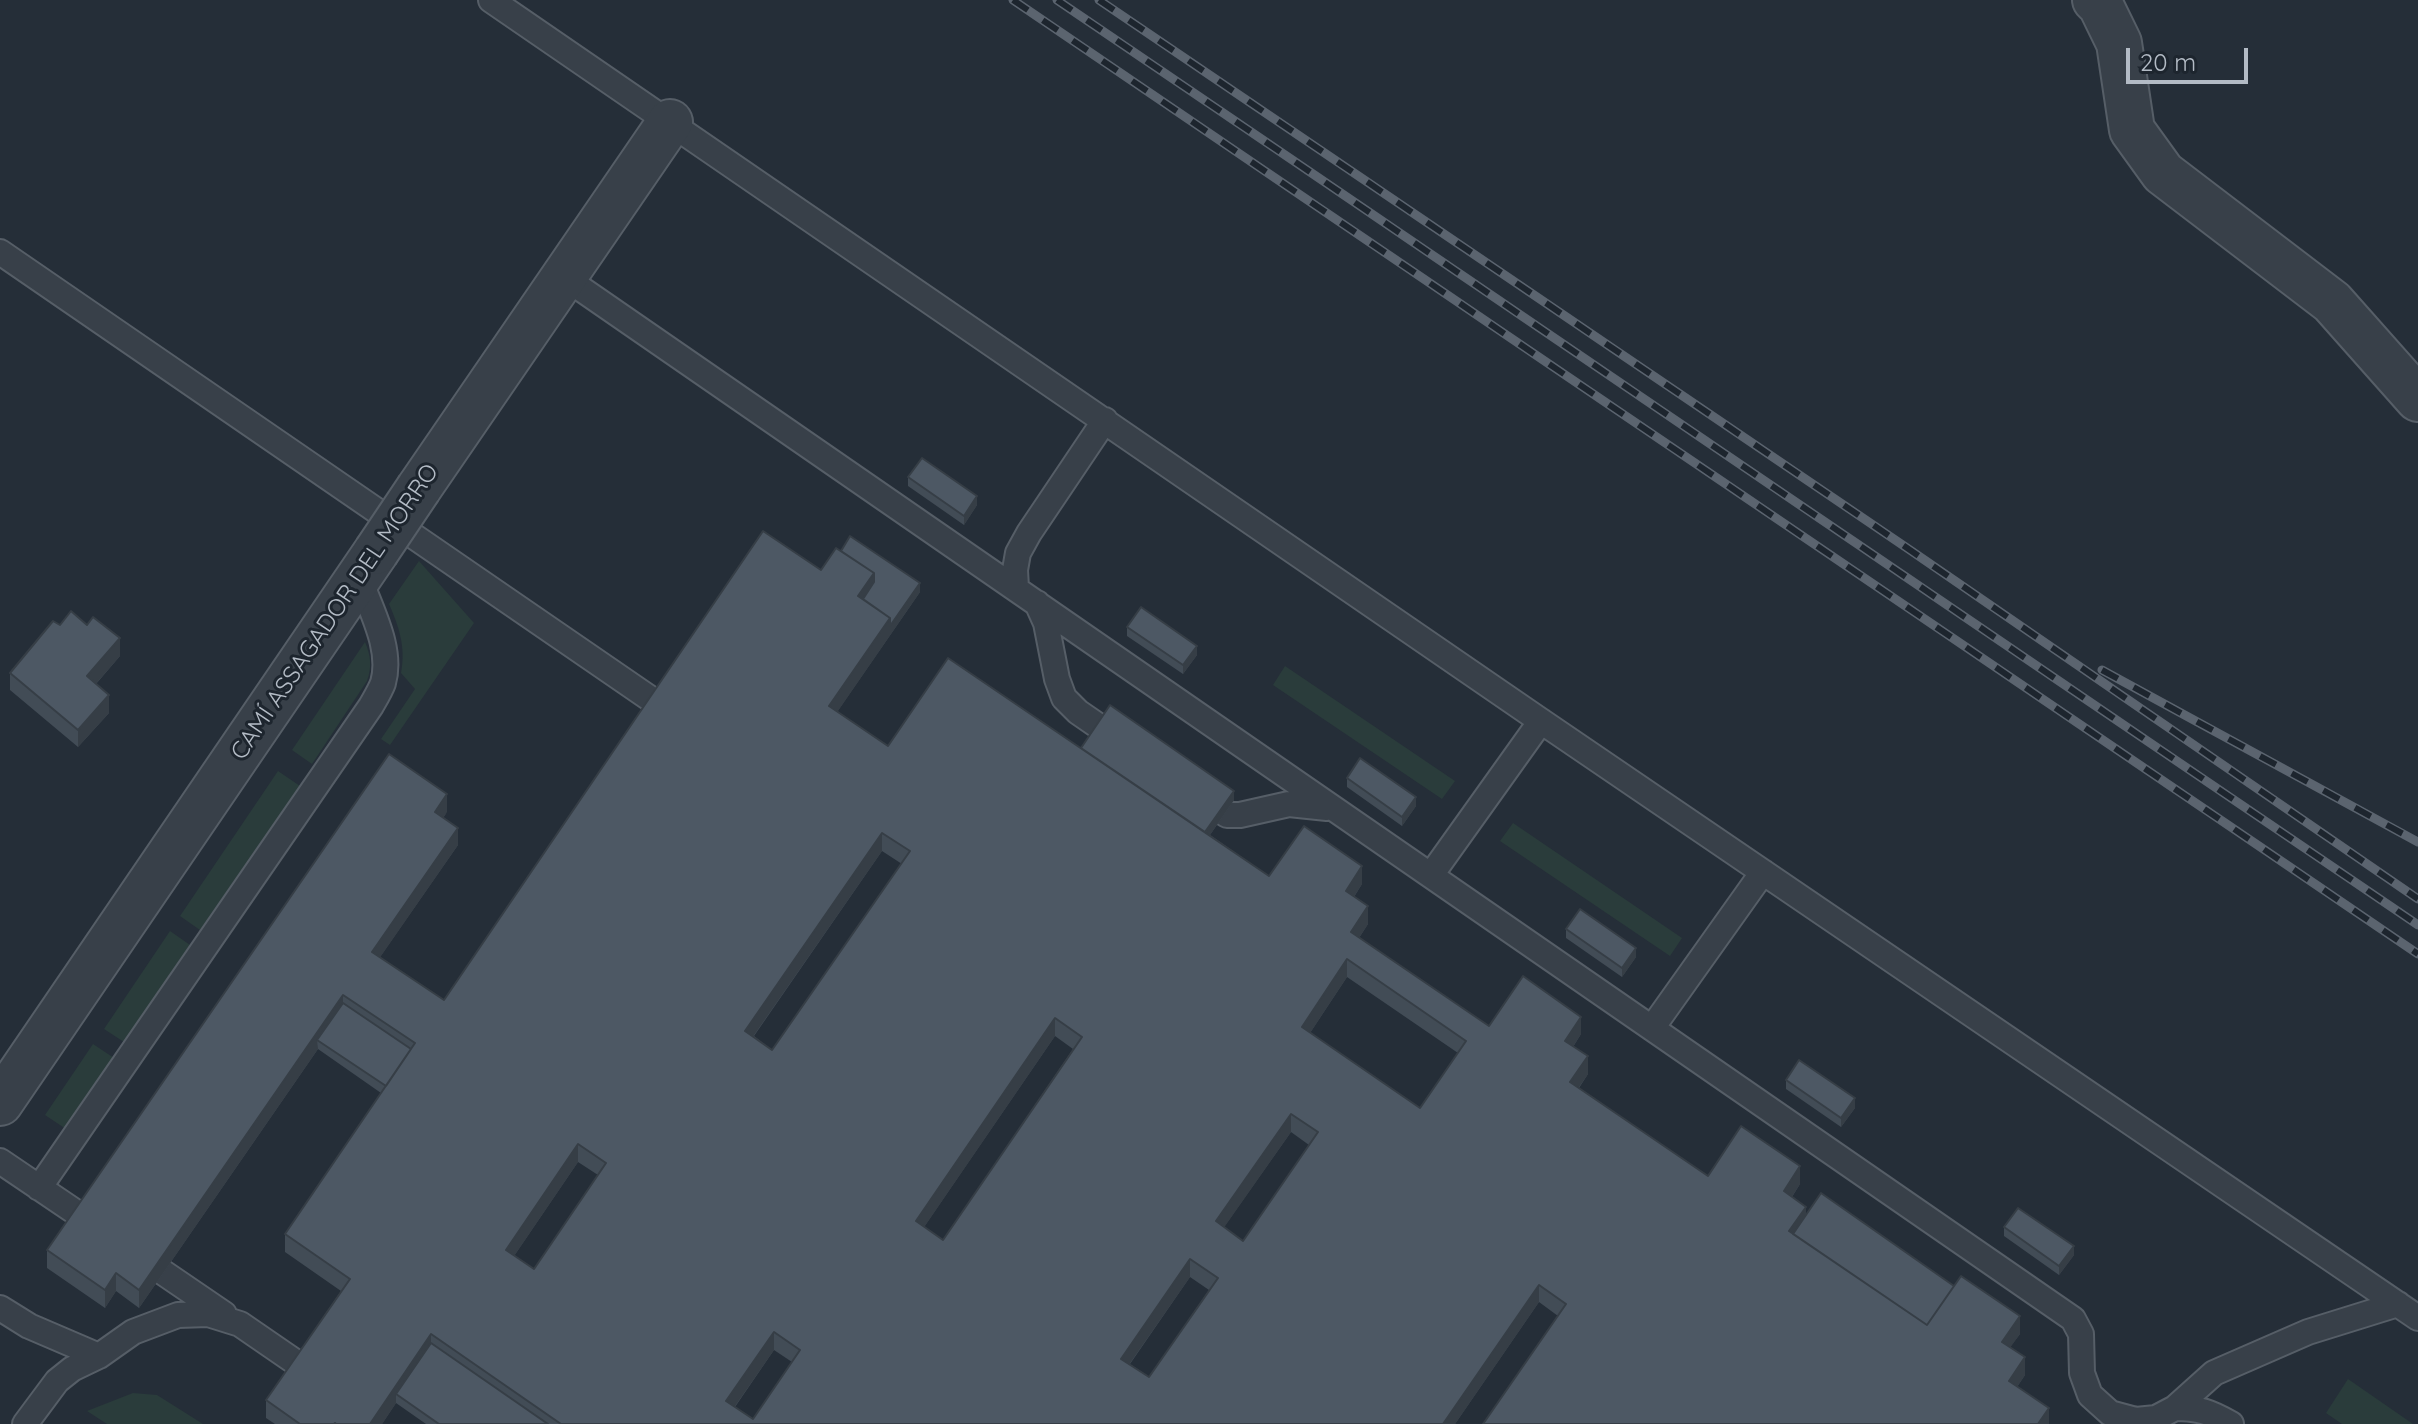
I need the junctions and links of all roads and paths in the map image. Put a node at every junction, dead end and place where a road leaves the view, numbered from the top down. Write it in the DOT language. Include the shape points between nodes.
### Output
graph roads {
  1 [pos="491,0"];
  2 [pos="2095,0"];
  3 [pos="670,122"];
  4 [pos="0,252"];
  5 [pos="564,277"];
  6 [pos="2418,399"];
  7 [pos="1105,420"];
  8 [pos="367,564"];
  9 [pos="1016,588"];
  10 [pos="1037,603"];
  11 [pos="658,704"];
  12 [pos="1541,721"];
  13 [pos="1141,756"];
  14 [pos="1178,781"];
  15 [pos="1335,810"];
  16 [pos="1763,872"];
  17 [pos="1431,875"];
  18 [pos="1652,1028"];
  19 [pos="0,1103"];
  20 [pos="0,1161"];
  21 [pos="39,1188"];
  22 [pos="0,1308"];
  23 [pos="2408,1311"];
  24 [pos="240,1324"];
  25 [pos="99,1356"];
  26 [pos="337,1391"];
  27 [pos="2175,1408"];
  28 [pos="2106,1418"];
  29 [pos="25,1424"];
  30 [pos="2231,1424"];
  1 -- 3 [label="lane"];
  2 -- 6 [label="street" via="2119,43 2132,130 2163,173 2332,302"];
  3 -- 5 [label="street, CAMÍ ASSAGADOR DEL MORRO"];
  3 -- 7 [label="lane"];
  4 -- 11 [label="lane"];
  5 -- 8 [label="street, CAMÍ ASSAGADOR DEL MORRO, bridge"];
  5 -- 9 [label="lane"];
  7 -- 9 [label="lane" via="1018,553"];
  7 -- 12 [label="lane"];
  8 -- 19 [label="street, CAMÍ ASSAGADOR DEL MORRO"];
  8 -- 21 [label="lane" via="386,663 383,684"];
  9 -- 10 [label="lane"];
  10 -- 13 [label="lane" via="1064,698"];
  10 -- 15 [label="lane"];
  12 -- 16 [label="lane"];
  12 -- 17 [label="lane"];
  14 -- 15 [label="lane" via="1227,815 1289,804"];
  15 -- 17 [label="lane"];
  16 -- 18 [label="lane"];
  16 -- 23 [label="lane"];
  17 -- 18 [label="lane"];
  18 -- 28 [label="lane" via="2073,1319 2081,1334 2082,1373"];
  20 -- 21 [label="lane"];
  21 -- 24 [label="lane"];
  22 -- 25 [label="lane"];
  23 -- 27 [label="lane" via="2308,1332 2214,1373"];
  24 -- 25 [label="lane" via="208,1314 178,1315 133,1332"];
  24 -- 26 [label="lane"];
  25 -- 29 [label="lane" via="57,1381"];
  27 -- 28 [label="lane" via="2156,1418"];
  27 -- 30 [label="lane" via="2194,1408"];
}
